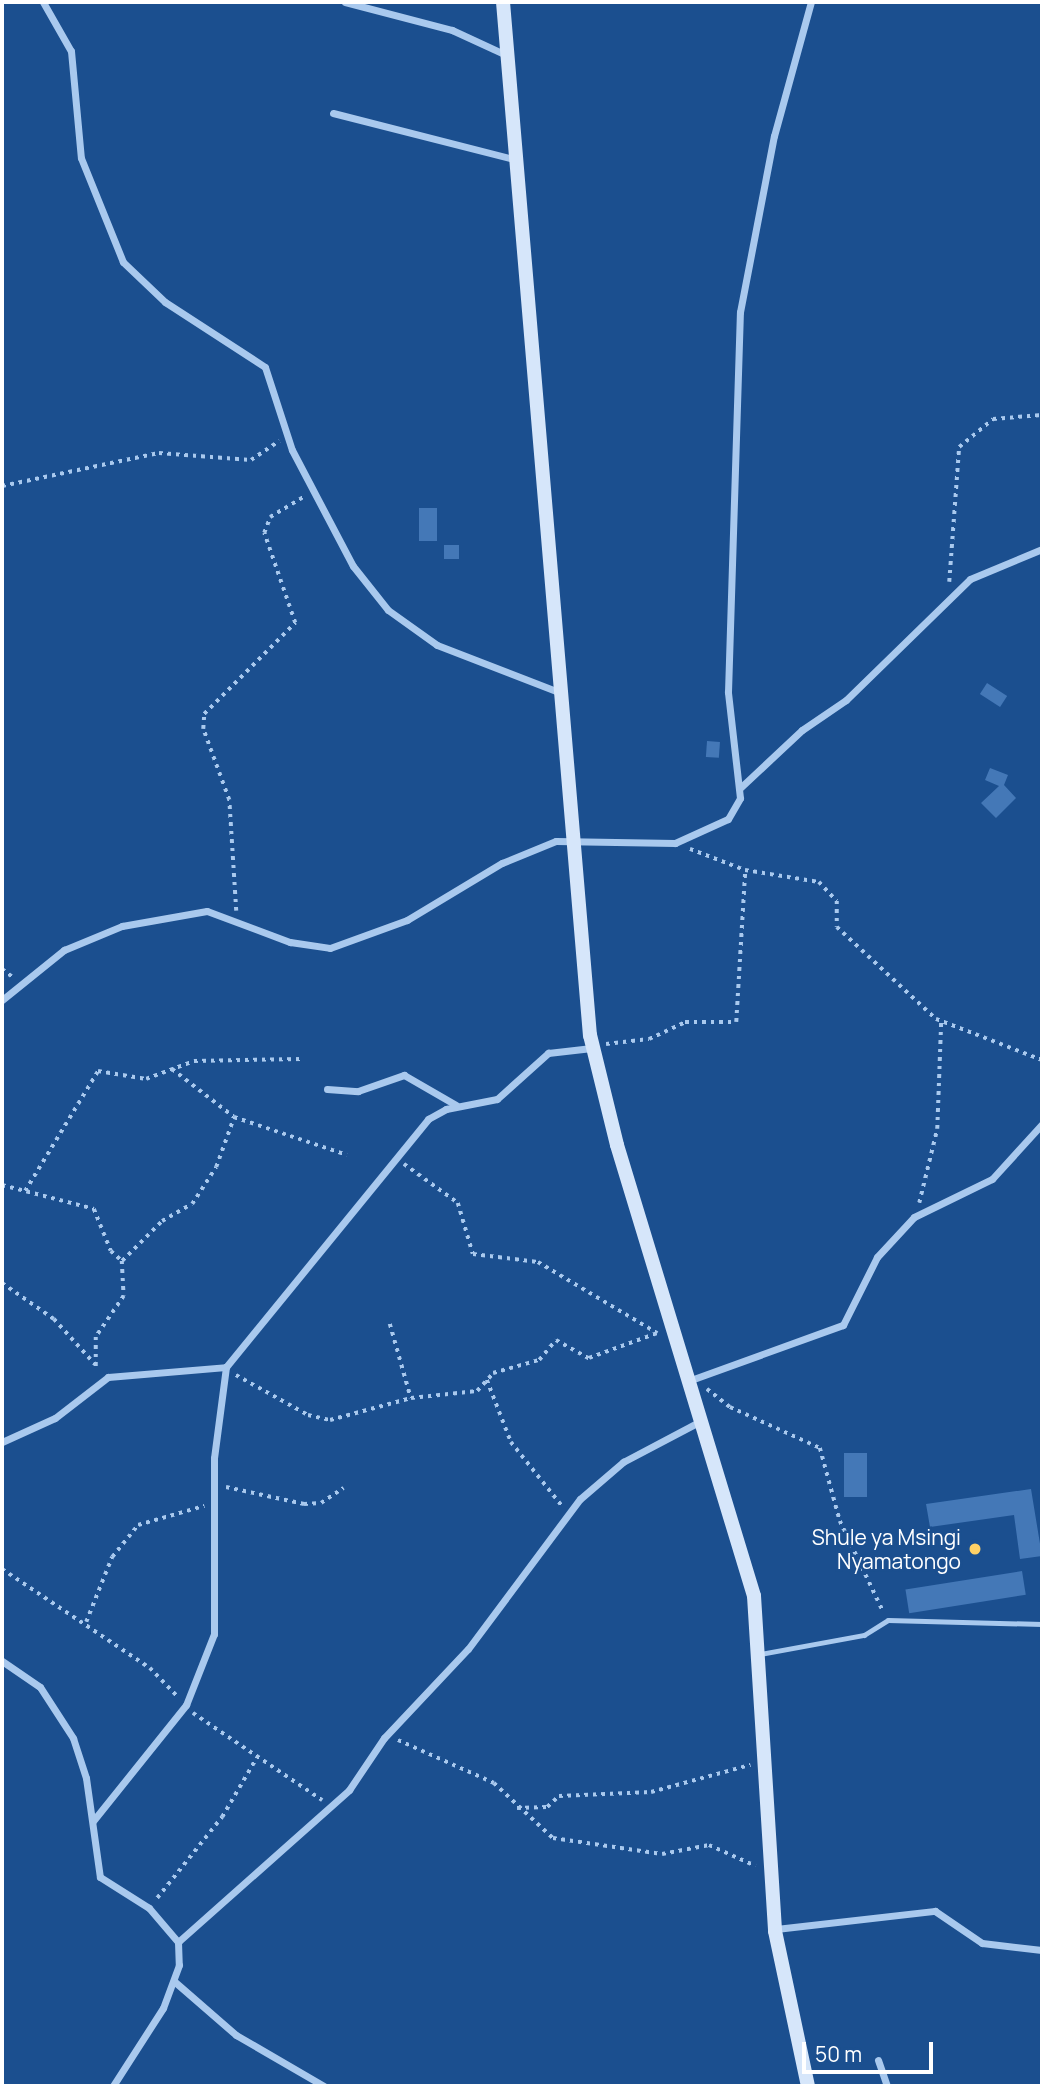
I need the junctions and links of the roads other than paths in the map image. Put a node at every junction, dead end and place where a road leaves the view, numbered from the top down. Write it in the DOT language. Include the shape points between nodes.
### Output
graph roads {
  1 [pos="43,2"];
  2 [pos="345,2"];
  3 [pos="503,2"];
  4 [pos="811,2"];
  5 [pos="506,55"];
  6 [pos="333,113"];
  7 [pos="514,159"];
  8 [pos="1042,549"];
  9 [pos="559,692"];
  10 [pos="740,788"];
  11 [pos="572,841"];
  12 [pos="2,1000"];
  13 [pos="592,1048"];
  14 [pos="327,1089"];
  15 [pos="459,1106"];
  16 [pos="1042,1125"];
  17 [pos="226,1367"];
  18 [pos="690,1378"];
  19 [pos="699,1422"];
  20 [pos="2,1442"];
  21 [pos="1042,1624"];
  22 [pos="760,1654"];
  23 [pos="2,1661"];
  24 [pos="93,1821"];
  25 [pos="775,1931"];
  26 [pos="178,1942"];
  27 [pos="1042,1950"];
  28 [pos="175,1982"];
  29 [pos="878,2060"];
  30 [pos="113,2086"];
  31 [pos="324,2086"];
  32 [pos="808,2086"];
  33 [pos="887,2086"];
  1 -- 9 [label="street" via="71,51 81,158 123,262 165,302 265,368 286,435 314,492 353,566 388,610 437,645"];
  2 -- 5 [label="street" via="452,30"];
  3 -- 5 [label="street"];
  4 -- 10 [label="street" via="776,125 740,312 728,692"];
  5 -- 7 [label="street"];
  6 -- 7 [label="street"];
  7 -- 9 [label="street"];
  8 -- 10 [label="street" via="970,579 846,700 802,730"];
  9 -- 11 [label="street"];
  10 -- 11 [label="street" via="736,808 722,824 675,843"];
  11 -- 12 [label="street" via="509,860 407,920 340,946 290,942 236,917 206,911 122,926 88,937 18,981"];
  11 -- 13 [label="street"];
  13 -- 15 [label="street" via="548,1053 497,1099"];
  13 -- 18 [label="street" via="671,1328"];
  14 -- 15 [label="street" via="358,1091 408,1075"];
  15 -- 17 [label="street" via="428,1119 399,1161"];
  16 -- 18 [label="street" via="992,1179 917,1214 877,1257 843,1325"];
  17 -- 20 [label="street" via="95,1384 55,1418"];
  17 -- 24 [label="street" via="214,1484 214,1634 186,1705"];
  18 -- 19 [label="street"];
  19 -- 22 [label="street" via="743,1546"];
  19 -- 26 [label="street" via="624,1462 568,1514 468,1649 379,1745 332,1807 294,1834"];
  21 -- 22 [label="lane" via="888,1620 864,1635"];
  22 -- 25 [label="street"];
  23 -- 24 [label="street" via="17,1666 58,1707 86,1778"];
  24 -- 26 [label="street" via="93,1864 100,1877 149,1908"];
  25 -- 27 [label="street" via="813,1920 935,1911 982,1943"];
  25 -- 32 [label="street"];
  26 -- 28 [label="street"];
  28 -- 30 [label="street"];
  28 -- 31 [label="street" via="236,2035"];
  29 -- 33 [label="street"];
}
